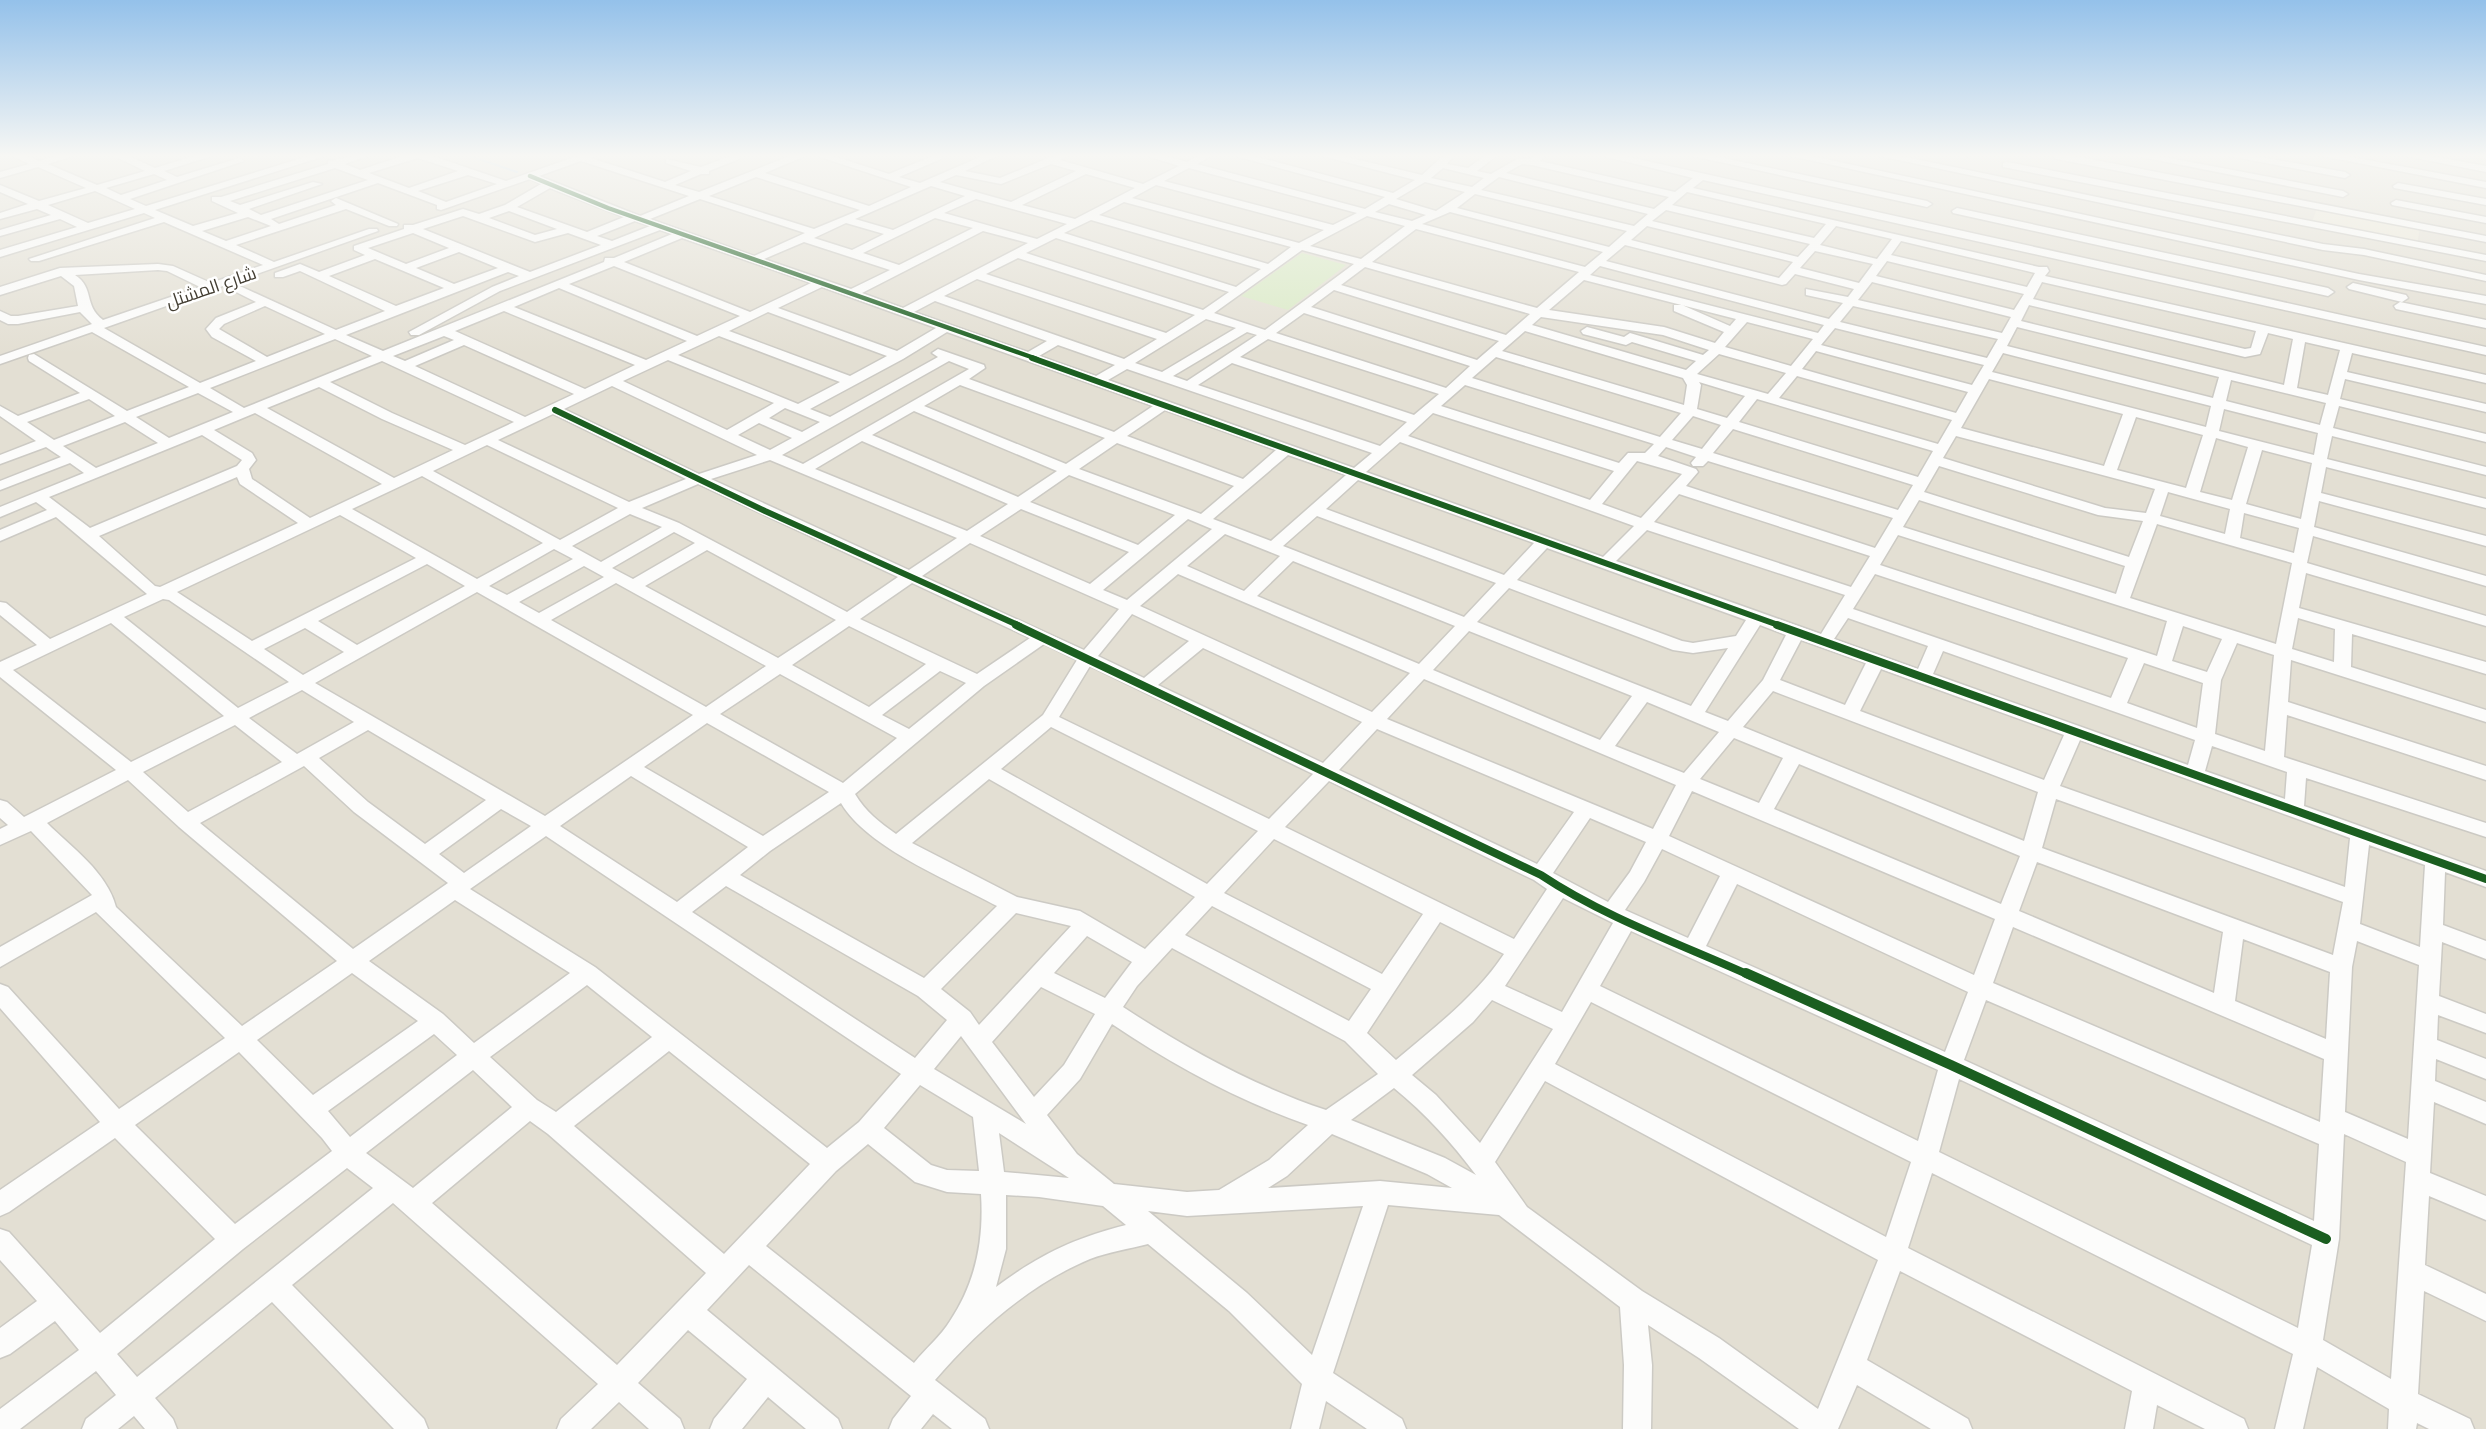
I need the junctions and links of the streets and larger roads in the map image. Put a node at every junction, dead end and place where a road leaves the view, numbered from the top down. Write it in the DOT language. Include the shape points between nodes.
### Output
graph roads {
  1 [pos="39,221"];
  2 [pos="74,221"];
  3 [pos="108,221"];
  4 [pos="156,221"];
  5 [pos="171,221"];
  6 [pos="218,221"];
  7 [pos="268,221"];
  8 [pos="299,221"];
  9 [pos="389,221"];
  10 [pos="402,221"];
  11 [pos="436,221"];
  12 [pos="487,221"];
  13 [pos="535,221"];
  14 [pos="544,221"];
  15 [pos="630,221"];
  16 [pos="646,221"];
  17 [pos="776,221"];
  18 [pos="842,221"];
  19 [pos="851,221"];
  20 [pos="921,221"];
  21 [pos="959,221"];
  22 [pos="1069,221"];
  23 [pos="1081,221"];
  24 [pos="1105,221"];
  25 [pos="1201,221"];
  26 [pos="1299,221"];
  27 [pos="1350,221"];
  28 [pos="1391,221"];
  29 [pos="1424,221"];
  30 [pos="1495,221"];
  31 [pos="1611,221"];
  32 [pos="1649,221"];
  33 [pos="1710,221"];
  34 [pos="1826,221"];
  35 [pos="1871,221"];
  36 [pos="1898,221"];
  37 [pos="1914,221"];
  38 [pos="1949,221"];
  39 [pos="1997,221"];
  40 [pos="2098,221"];
  41 [pos="2171,221"];
  42 [pos="2196,221"];
  43 [pos="2297,221"];
  44 [pos="2389,221"];
  45 [pos="1833,222"];
  46 [pos="2304,222"];
  47 [pos="2396,222"];
  48 [pos="395,223"];
  49 [pos="1077,223"];
  50 [pos="1912,224"];
  51 [pos="661,226"];
  52 [pos="87,227"];
  53 [pos="281,227"];
  54 [pos="983,227"];
  55 [pos="1412,227"];
  56 [pos="1641,227"];
  57 [pos="2425,228"];
  58 [pos="412,229"];
  59 [pos="568,229"];
  60 [pos="1334,229"];
  61 [pos="2,230"];
  62 [pos="193,230"];
  63 [pos="510,230"];
  64 [pos="1940,230"];
  65 [pos="2344,230"];
  66 [pos="815,233"];
  67 [pos="682,234"];
  68 [pos="894,234"];
  69 [pos="1055,234"];
  70 [pos="2164,235"];
  71 [pos="587,236"];
  72 [pos="1899,237"];
  73 [pos="804,238"];
  74 [pos="2486,239"];
  75 [pos="1623,241"];
  76 [pos="1857,242"];
  77 [pos="1038,243"];
  78 [pos="1927,243"];
  79 [pos="2407,243"];
  80 [pos="1815,244"];
  81 [pos="225,245"];
  82 [pos="612,245"];
  83 [pos="2421,246"];
  84 [pos="2323,247"];
  85 [pos="358,248"];
  86 [pos="459,248"];
  87 [pos="1299,248"];
  88 [pos="15,250"];
  89 [pos="1612,250"];
  90 [pos="2342,250"];
  91 [pos="0,254"];
  92 [pos="591,254"];
  93 [pos="855,254"];
  94 [pos="1017,254"];
  95 [pos="375,255"];
  96 [pos="2052,255"];
  97 [pos="2159,256"];
  98 [pos="2486,258"];
  99 [pos="35,259"];
  100 [pos="753,260"];
  101 [pos="1883,260"];
  102 [pos="2402,260"];
  103 [pos="613,262"];
  104 [pos="1599,262"];
  105 [pos="1363,263"];
  106 [pos="272,265"];
  107 [pos="2361,265"];
  108 [pos="1797,266"];
  109 [pos="2426,266"];
  110 [pos="300,267"];
  111 [pos="405,268"];
  112 [pos="508,268"];
  113 [pos="1270,268"];
  114 [pos="2320,268"];
  115 [pos="900,269"];
  116 [pos="62,272"];
  117 [pos="1585,273"];
  118 [pos="2041,274"];
  119 [pos="2142,274"];
  120 [pos="977,275"];
  121 [pos="318,276"];
  122 [pos="529,276"];
  123 [pos="1822,278"];
  124 [pos="2486,278"];
  125 [pos="821,283"];
  126 [pos="1866,283"];
  127 [pos="2336,283"];
  128 [pos="558,284"];
  129 [pos="2406,284"];
  130 [pos="1332,286"];
  131 [pos="210,287"];
  132 [pos="2423,287"];
  133 [pos="454,288"];
  134 [pos="238,289"];
  135 [pos="0,291"];
  136 [pos="1238,291"];
  137 [pos="1650,293"];
  138 [pos="851,294"];
  139 [pos="1773,294"];
  140 [pos="2030,296"];
  141 [pos="934,297"];
  142 [pos="1899,299"];
  143 [pos="2486,300"];
  144 [pos="1850,301"];
  145 [pos="265,302"];
  146 [pos="1800,302"];
  147 [pos="2401,302"];
  148 [pos="502,306"];
  149 [pos="2362,306"];
  150 [pos="85,308"];
  151 [pos="767,308"];
  152 [pos="1302,308"];
  153 [pos="968,309"];
  154 [pos="396,311"];
  155 [pos="903,312"];
  156 [pos="1207,313"];
  157 [pos="1540,313"];
  158 [pos="0,315"];
  159 [pos="2323,315"];
  160 [pos="750,316"];
  161 [pos="1744,317"];
  162 [pos="2016,319"];
  163 [pos="1600,320"];
  164 [pos="1833,324"];
  165 [pos="2486,324"];
  166 [pos="943,326"];
  167 [pos="1640,326"];
  168 [pos="1246,327"];
  169 [pos="1525,327"];
  170 [pos="1780,327"];
  171 [pos="2263,328"];
  172 [pos="101,329"];
  173 [pos="444,331"];
  174 [pos="718,331"];
  175 [pos="1587,331"];
  176 [pos="2396,331"];
  177 [pos="1732,332"];
  178 [pos="1267,334"];
  179 [pos="335,335"];
  180 [pos="2300,337"];
  181 [pos="1168,338"];
  182 [pos="1628,339"];
  183 [pos="465,340"];
  184 [pos="1057,340"];
  185 [pos="1510,340"];
  186 [pos="698,341"];
  187 [pos="1575,341"];
  188 [pos="1817,342"];
  189 [pos="2001,343"];
  190 [pos="917,344"];
  191 [pos="2348,347"];
  192 [pos="1717,349"];
  193 [pos="1012,350"];
  194 [pos="2486,351"];
  195 [pos="1615,352"];
  196 [pos="1495,353"];
  197 [pos="380,355"];
  198 [pos="669,356"];
  199 [pos="898,356"];
  200 [pos="948,357"];
  201 [pos="1028,357"];
  202 [pos="34,358"];
  203 [pos="1230,358"];
  204 [pos="0,360"];
  205 [pos="1706,360"];
  206 [pos="267,362"];
  207 [pos="987,364"];
  208 [pos="1126,364"];
  209 [pos="1480,364"];
  210 [pos="405,366"];
  211 [pos="648,366"];
  212 [pos="1987,368"];
  213 [pos="0,369"];
  214 [pos="1794,371"];
  215 [pos="2340,374"];
  216 [pos="1688,375"];
  217 [pos="2226,375"];
  218 [pos="1163,377"];
  219 [pos="2486,379"];
  220 [pos="959,380"];
  221 [pos="1463,380"];
  222 [pos="850,381"];
  223 [pos="1098,381"];
  224 [pos="320,382"];
  225 [pos="614,382"];
  226 [pos="1188,386"];
  227 [pos="201,388"];
  228 [pos="1975,390"];
  229 [pos="2290,390"];
  230 [pos="1449,393"];
  231 [pos="89,394"];
  232 [pos="587,394"];
  233 [pos="1754,394"];
  234 [pos="1771,399"];
  235 [pos="2333,400"];
  236 [pos="784,403"];
  237 [pos="2220,403"];
  238 [pos="913,406"];
  239 [pos="1162,406"];
  240 [pos="1432,408"];
  241 [pos="2486,408"];
  242 [pos="799,409"];
  243 [pos="0,410"];
  244 [pos="555,410"];
  245 [pos="250,411"];
  246 [pos="1690,411"];
  247 [pos="2131,412"];
  248 [pos="125,418"];
  249 [pos="758,418"];
  250 [pos="16,421"];
  251 [pos="1417,421"];
  252 [pos="831,422"];
  253 [pos="527,423"];
  254 [pos="1730,423"];
  255 [pos="1954,424"];
  256 [pos="2326,429"];
  257 [pos="204,430"];
  258 [pos="2211,433"];
  259 [pos="727,436"];
  260 [pos="862,436"];
  261 [pos="802,437"];
  262 [pos="1117,437"];
  263 [pos="1398,437"];
  264 [pos="2486,438"];
  265 [pos="489,441"];
  266 [pos="1662,442"];
  267 [pos="51,443"];
  268 [pos="169,444"];
  269 [pos="2256,444"];
  270 [pos="1286,449"];
  271 [pos="466,451"];
  272 [pos="1381,451"];
  273 [pos="1937,454"];
  274 [pos="771,455"];
  275 [pos="1704,455"];
  276 [pos="71,458"];
  277 [pos="1649,458"];
  278 [pos="0,460"];
  279 [pos="2319,461"];
  280 [pos="0,465"];
  281 [pos="242,469"];
  282 [pos="804,469"];
  283 [pos="1622,469"];
  284 [pos="1068,470"];
  285 [pos="423,471"];
  286 [pos="2486,471"];
  287 [pos="1691,472"];
  288 [pos="2109,473"];
  289 [pos="94,474"];
  290 [pos="1356,474"];
  291 [pos="19,478"];
  292 [pos="698,479"];
  293 [pos="394,484"];
  294 [pos="1244,484"];
  295 [pos="0,486"];
  296 [pos="2163,486"];
  297 [pos="1677,488"];
  298 [pos="1917,488"];
  299 [pos="2192,494"];
  300 [pos="2312,495"];
  301 [pos="37,496"];
  302 [pos="1019,503"];
  303 [pos="2486,504"];
  304 [pos="1592,506"];
  305 [pos="2238,506"];
  306 [pos="629,508"];
  307 [pos="341,510"];
  308 [pos="58,511"];
  309 [pos="1317,511"];
  310 [pos="0,512"];
  311 [pos="1185,513"];
  312 [pos="2152,518"];
  313 [pos="1203,520"];
  314 [pos="1897,522"];
  315 [pos="309,524"];
  316 [pos="1644,524"];
  317 [pos="674,526"];
  318 [pos="2307,527"];
  319 [pos="1223,528"];
  320 [pos="88,535"];
  321 [pos="0,536"];
  322 [pos="969,537"];
  323 [pos="2232,540"];
  324 [pos="1544,542"];
  325 [pos="2486,542"];
  326 [pos="707,543"];
  327 [pos="558,544"];
  328 [pos="1272,548"];
  329 [pos="1140,551"];
  330 [pos="1290,555"];
  331 [pos="427,558"];
  332 [pos="585,559"];
  333 [pos="1874,561"];
  334 [pos="2300,563"];
  335 [pos="1605,564"];
  336 [pos="2134,564"];
  337 [pos="601,568"];
  338 [pos="1177,568"];
  339 [pos="617,576"];
  340 [pos="911,576"];
  341 [pos="2486,581"];
  342 [pos="1505,583"];
  343 [pos="477,585"];
  344 [pos="634,585"];
  345 [pos="1092,591"];
  346 [pos="1854,593"];
  347 [pos="164,594"];
  348 [pos="1247,597"];
  349 [pos="2121,602"];
  350 [pos="507,603"];
  351 [pos="0,607"];
  352 [pos="1129,608"];
  353 [pos="2290,610"];
  354 [pos="1844,611"];
  355 [pos="114,617"];
  356 [pos="1756,618"];
  357 [pos="848,619"];
  358 [pos="539,620"];
  359 [pos="2176,620"];
  360 [pos="306,621"];
  361 [pos="2486,621"];
  362 [pos="1466,625"];
  363 [pos="2344,626"];
  364 [pos="1796,632"];
  365 [pos="2232,636"];
  366 [pos="1043,637"];
  367 [pos="1200,641"];
  368 [pos="1740,641"];
  369 [pos="1824,642"];
  370 [pos="1938,642"];
  371 [pos="49,646"];
  372 [pos="251,649"];
  373 [pos="2283,652"];
  374 [pos="358,653"];
  375 [pos="2138,656"];
  376 [pos="1086,659"];
  377 [pos="1876,661"];
  378 [pos="940,663"];
  379 [pos="2163,664"];
  380 [pos="777,666"];
  381 [pos="2486,668"];
  382 [pos="1,669"];
  383 [pos="1420,670"];
  384 [pos="2342,671"];
  385 [pos="1923,678"];
  386 [pos="2212,680"];
  387 [pos="978,682"];
  388 [pos="303,683"];
  389 [pos="1770,683"];
  390 [pos="1146,686"];
  391 [pos="1643,694"];
  392 [pos="2116,706"];
  393 [pos="2280,706"];
  394 [pos="1850,713"];
  395 [pos="1695,714"];
  396 [pos="707,715"];
  397 [pos="870,715"];
  398 [pos="2486,716"];
  399 [pos="238,717"];
  400 [pos="1049,719"];
  401 [pos="1375,721"];
  402 [pos="367,722"];
  403 [pos="1732,730"];
  404 [pos="2074,732"];
  405 [pos="2205,737"];
  406 [pos="911,738"];
  407 [pos="1604,749"];
  408 [pos="1794,756"];
  409 [pos="2274,760"];
  410 [pos="302,761"];
  411 [pos="630,767"];
  412 [pos="2297,768"];
  413 [pos="987,769"];
  414 [pos="131,772"];
  415 [pos="1327,772"];
  416 [pos="2486,774"];
  417 [pos="2194,775"];
  418 [pos="1688,782"];
  419 [pos="2049,789"];
  420 [pos="844,792"];
  421 [pos="500,800"];
  422 [pos="0,807"];
  423 [pos="1586,809"];
  424 [pos="2294,811"];
  425 [pos="1763,812"];
  426 [pos="186,822"];
  427 [pos="27,824"];
  428 [pos="546,826"];
  429 [pos="2486,830"];
  430 [pos="1271,831"];
  431 [pos="2360,835"];
  432 [pos="0,838"];
  433 [pos="1658,840"];
  434 [pos="897,844"];
  435 [pos="763,846"];
  436 [pos="2031,852"];
  437 [pos="425,854"];
  438 [pos="2435,862"];
  439 [pos="1732,873"];
  440 [pos="1541,875"];
  441 [pos="725,876"];
  442 [pos="2486,879"];
  443 [pos="459,886"];
  444 [pos="1559,887"];
  445 [pos="1209,895"];
  446 [pos="103,898"];
  447 [pos="2354,898"];
  448 [pos="1012,904"];
  449 [pos="1437,909"];
  450 [pos="678,912"];
  451 [pos="2006,914"];
  452 [pos="1619,916"];
  453 [pos="1085,924"];
  454 [pos="2234,928"];
  455 [pos="2349,928"];
  456 [pos="2432,930"];
  457 [pos="1170,937"];
  458 [pos="1693,950"];
  459 [pos="2486,950"];
  460 [pos="1518,951"];
  461 [pos="0,958"];
  462 [pos="2430,960"];
  463 [pos="352,961"];
  464 [pos="1148,961"];
  465 [pos="2341,967"];
  466 [pos="587,973"];
  467 [pos="1038,976"];
  468 [pos="1385,986"];
  469 [pos="1489,988"];
  470 [pos="1981,988"];
  471 [pos="926,990"];
  472 [pos="1588,990"];
  473 [pos="0,993"];
  474 [pos="2428,1001"];
  475 [pos="2223,1006"];
  476 [pos="1109,1010"];
  477 [pos="962,1019"];
  478 [pos="435,1021"];
  479 [pos="2486,1024"];
  480 [pos="1567,1025"];
  481 [pos="1353,1034"];
  482 [pos="668,1038"];
  483 [pos="241,1039"];
  484 [pos="979,1041"];
  485 [pos="2425,1045"];
  486 [pos="2336,1054"];
  487 [pos="475,1055"];
  488 [pos="1951,1065"];
  489 [pos="1541,1068"];
  490 [pos="2486,1069"];
  491 [pos="918,1072"];
  492 [pos="1395,1075"];
  493 [pos="2423,1087"];
  494 [pos="530,1107"];
  495 [pos="311,1110"];
  496 [pos="984,1113"];
  497 [pos="2486,1113"];
  498 [pos="1033,1114"];
  499 [pos="1329,1122"];
  500 [pos="116,1123"];
  501 [pos="556,1126"];
  502 [pos="2332,1128"];
  503 [pos="868,1130"];
  504 [pos="348,1154"];
  505 [pos="1924,1158"];
  506 [pos="1068,1162"];
  507 [pos="827,1163"];
  508 [pos="1481,1163"];
  509 [pos="2418,1167"];
  510 [pos="993,1184"];
  511 [pos="1380,1193"];
  512 [pos="403,1195"];
  513 [pos="1109,1195"];
  514 [pos="1222,1202"];
  515 [pos="0,1204"];
  516 [pos="2486,1208"];
  517 [pos="1514,1211"];
  518 [pos="1150,1231"];
  519 [pos="2326,1239"];
  520 [pos="234,1240"];
  521 [pos="0,1241"];
  522 [pos="749,1249"];
  523 [pos="1893,1254"];
  524 [pos="725,1272"];
  525 [pos="2412,1272"];
  526 [pos="273,1284"];
  527 [pos="1633,1300"];
  528 [pos="57,1303"];
  529 [pos="2486,1308"];
  530 [pos="688,1312"];
  531 [pos="957,1334"];
  532 [pos="0,1344"];
  533 [pos="2308,1347"];
  534 [pos="98,1352"];
  535 [pos="1851,1366"];
  536 [pos="766,1378"];
  537 [pos="1317,1379"];
  538 [pos="619,1383"];
  539 [pos="2147,1383"];
  540 [pos="924,1388"];
  541 [pos="136,1396"];
  542 [pos="2404,1402"];
  543 [pos="0,1427"];
  544 [pos="96,1429"];
  545 [pos="164,1429"];
  546 [pos="414,1429"];
  547 [pos="571,1429"];
  548 [pos="670,1429"];
  549 [pos="724,1429"];
  550 [pos="828,1429"];
  551 [pos="903,1429"];
  552 [pos="975,1429"];
  553 [pos="1305,1429"];
  554 [pos="1392,1429"];
  555 [pos="1637,1429"];
  556 [pos="1823,1429"];
  557 [pos="1958,1429"];
  558 [pos="2139,1429"];
  559 [pos="2234,1429"];
  560 [pos="2289,1429"];
  561 [pos="2402,1429"];
  562 [pos="2460,1429"];
  1 -- 61 [label="street"];
  2 -- 52 [label="street"];
  3 -- 52 [label="street"];
  4 -- 99 [label="street"];
  5 -- 62 [label="street"];
  6 -- 62 [label="street"];
  7 -- 53 [label="street"];
  8 -- 53 [label="street"];
  9 -- 48 [label="street"];
  10 -- 48 [label="street, شارع المشتل"];
  11 -- 58 [label="street"];
  12 -- 63 [label="street"];
  13 -- 63 [label="street"];
  14 -- 59 [label="street"];
  15 -- 71 [label="street"];
  16 -- 51 [label="street"];
  17 -- 66 [label="street"];
  18 -- 66 [label="street"];
  19 -- 68 [label="street"];
  20 -- 68 [label="street"];
  21 -- 54 [label="street"];
  22 -- 49 [label="street"];
  23 -- 49 [label="street"];
  24 -- 113 [label="street"];
  25 -- 87 [label="street"];
  26 -- 60 [label="street"];
  27 -- 60 [label="street"];
  28 -- 55 [label="street"];
  29 -- 55 [label="street"];
  30 -- 89 [label="street"];
  31 -- 56 [label="street"];
  32 -- 56 [label="street"];
  33 -- 80 [label="street"];
  34 -- 45 [label="street"];
  35 -- 76 [label="street"];
  36 -- 50 [label="street"];
  37 -- 50 [label="street"];
  38 -- 64 [label="street"];
  39 -- 97 [label="street"];
  40 -- 70 [label="street"];
  41 -- 70 [label="street"];
  42 -- 84 [label="street"];
  43 -- 46 [label="street"];
  44 -- 47 [label="street"];
  45 -- 76 [label="street"];
  45 -- 80 [label="street"];
  46 -- 65 [label="street"];
  47 -- 57 [label="street"];
  48 -- 58 [label="street"];
  48 -- 106 [label="street, شارع المشتل"];
  49 -- 69 [label="street"];
  50 -- 64 [label="street"];
  51 -- 67 [label="street"];
  51 -- 82 [label="street"];
  52 -- 88 [label="street"];
  53 -- 81 [label="street"];
  54 -- 77 [label="street"];
  54 -- 115 [label="street"];
  55 -- 105 [label="street"];
  55 -- 117 [label="street"];
  56 -- 75 [label="street"];
  56 -- 108 [label="street"];
  57 -- 74 [label="street"];
  57 -- 83 [label="street"];
  58 -- 85 [label="street"];
  58 -- 86 [label="street"];
  59 -- 63 [label="street" via="539,239"];
  59 -- 71 [label="street"];
  60 -- 87 [label="street"];
  62 -- 81 [label="street"];
  64 -- 78 [label="street"];
  64 -- 96 [label="street"];
  65 -- 79 [label="street"];
  65 -- 90 [label="street"];
  66 -- 73 [label="street"];
  67 -- 100 [label="street"];
  67 -- 103 [label="street"];
  68 -- 93 [label="street"];
  69 -- 77 [label="street"];
  69 -- 136 [label="street"];
  70 -- 97 [label="street"];
  70 -- 114 [label="street"];
  71 -- 82 [label="street"];
  72 -- 76 [label="street"];
  72 -- 78 [label="street"];
  72 -- 101 [label="street"];
  73 -- 93 [label="street"];
  73 -- 100 [label="street"];
  75 -- 89 [label="street"];
  75 -- 139 [label="street"];
  76 -- 80 [label="street"];
  76 -- 101 [label="street"];
  77 -- 94 [label="street"];
  78 -- 118 [label="street"];
  79 -- 83 [label="street"];
  79 -- 102 [label="street"];
  80 -- 108 [label="street"];
  81 -- 106 [label="street"];
  82 -- 92 [label="street"];
  83 -- 98 [label="street"];
  84 -- 90 [label="street"];
  84 -- 114 [label="street"];
  85 -- 95 [label="street"];
  85 -- 110 [label="street"];
  86 -- 111 [label="street"];
  86 -- 112 [label="street"];
  87 -- 105 [label="street"];
  87 -- 113 [label="street"];
  88 -- 91 [label="street"];
  88 -- 99 [label="street"];
  89 -- 104 [label="street"];
  90 -- 107 [label="street"];
  92 -- 103 [label="street"];
  92 -- 122 [label="street"];
  93 -- 115 [label="street"];
  94 -- 120 [label="street"];
  94 -- 156 [label="street"];
  95 -- 111 [label="street"];
  95 -- 121 [label="street"];
  96 -- 118 [label="street"];
  96 -- 119 [label="street"];
  97 -- 119 [label="street"];
  97 -- 127 [label="street"];
  99 -- 116 [label="street"];
  100 -- 125 [label="street"];
  101 -- 126 [label="street"];
  101 -- 140 [label="street"];
  102 -- 107 [label="street"];
  102 -- 109 [label="street"];
  103 -- 128 [label="street"];
  103 -- 160 [label="street"];
  104 -- 117 [label="street"];
  104 -- 139 [label="street"];
  105 -- 130 [label="street"];
  105 -- 157 [label="street"];
  106 -- 131 [label="street, شارع المشتل"];
  107 -- 127 [label="street"];
  107 -- 129 [label="street"];
  108 -- 123 [label="street"];
  108 -- 139 [label="street"];
  109 -- 124 [label="street"];
  109 -- 132 [label="street"];
  110 -- 121 [label="street"];
  110 -- 134 [label="street"];
  111 -- 133 [label="street"];
  112 -- 122 [label="street"];
  112 -- 133 [label="street"];
  113 -- 136 [label="street"];
  114 -- 127 [label="street"];
  115 -- 138 [label="street"];
  116 -- 131 [label="street" via="163,267"];
  116 -- 135 [label="street"];
  116 -- 150 [label="street" via="82,286"];
  117 -- 137 [label="street"];
  117 -- 157 [label="street"];
  118 -- 140 [label="street"];
  118 -- 171 [label="street"];
  119 -- 159 [label="street"];
  120 -- 141 [label="street"];
  120 -- 181 [label="street"];
  121 -- 154 [label="street"];
  122 -- 197 [label="street" via="477,298"];
  123 -- 126 [label="street"];
  123 -- 146 [label="street"];
  125 -- 138 [label="street"];
  125 -- 151 [label="street"];
  126 -- 142 [label="street"];
  126 -- 144 [label="street"];
  127 -- 149 [label="street"];
  127 -- 159 [label="street"];
  128 -- 148 [label="street"];
  128 -- 186 [label="street"];
  129 -- 132 [label="street"];
  129 -- 147 [label="street"];
  130 -- 152 [label="street"];
  130 -- 185 [label="street"];
  131 -- 172 [label="street, شارع المشتل"];
  132 -- 143 [label="street"];
  133 -- 154 [label="street"];
  134 -- 145 [label="street"];
  134 -- 172 [label="street"];
  136 -- 156 [label="street"];
  137 -- 161 [label="street"];
  137 -- 177 [label="street"];
  138 -- 155 [label="street"];
  139 -- 146 [label="street"];
  140 -- 162 [label="street"];
  140 -- 171 [label="street" via="2245,353 2256,351"];
  141 -- 153 [label="street"];
  141 -- 155 [label="street"];
  142 -- 144 [label="street"];
  142 -- 162 [label="street"];
  142 -- 189 [label="street"];
  144 -- 146 [label="street"];
  144 -- 164 [label="street"];
  145 -- 179 [label="street"];
  145 -- 206 [label="street" via="220,321 212,330"];
  146 -- 164 [label="street"];
  146 -- 170 [label="street"];
  147 -- 149 [label="street"];
  147 -- 165 [label="street"];
  147 -- 176 [label="street"];
  148 -- 173 [label="street"];
  148 -- 211 [label="street"];
  149 -- 159 [label="street"];
  149 -- 176 [label="street"];
  150 -- 158 [label="street" via="18,320"];
  150 -- 172 [label="street"];
  151 -- 160 [label="street"];
  151 -- 199 [label="street"];
  152 -- 178 [label="street"];
  152 -- 209 [label="street"];
  153 -- 166 [label="street"];
  153 -- 184 [label="street"];
  154 -- 179 [label="street"];
  155 -- 166 [label="street"];
  156 -- 168 [label="street"];
  156 -- 181 [label="street"];
  157 -- 163 [label="street"];
  157 -- 169 [label="street"];
  160 -- 174 [label="street"];
  161 -- 170 [label="street"];
  161 -- 177 [label="street"];
  162 -- 189 [label="street"];
  162 -- 217 [label="street"];
  163 -- 167 [label="street"];
  163 -- 175 [label="street"];
  164 -- 188 [label="street"];
  164 -- 212 [label="street"];
  166 -- 190 [label="street"];
  166 -- 193 [label="street"];
  167 -- 182 [label="street"];
  167 -- 192 [label="street"];
  168 -- 178 [label="street"];
  168 -- 218 [label="street"];
  169 -- 185 [label="street"];
  169 -- 187 [label="street"];
  170 -- 188 [label="street"];
  171 -- 180 [label="street"];
  172 -- 202 [label="street"];
  172 -- 204 [label="street, شارع المشتل"];
  172 -- 227 [label="street"];
  173 -- 183 [label="street"];
  173 -- 197 [label="street"];
  174 -- 186 [label="street"];
  174 -- 222 [label="street"];
  175 -- 182 [label="street"];
  175 -- 187 [label="street"];
  176 -- 194 [label="street"];
  177 -- 192 [label="street"];
  178 -- 203 [label="street"];
  178 -- 230 [label="street"];
  179 -- 197 [label="street"];
  179 -- 206 [label="street"];
  180 -- 191 [label="street"];
  180 -- 229 [label="street"];
  181 -- 208 [label="street"];
  182 -- 195 [label="street"];
  182 -- 205 [label="street"];
  183 -- 210 [label="street"];
  183 -- 232 [label="street"];
  184 -- 201 [label="street"];
  184 -- 208 [label="street"];
  185 -- 196 [label="street"];
  186 -- 198 [label="street"];
  187 -- 195 [label="street"];
  188 -- 214 [label="street"];
  188 -- 228 [label="street"];
  189 -- 212 [label="street"];
  189 -- 237 [label="street"];
  190 -- 199 [label="street"];
  190 -- 200 [label="street"];
  191 -- 215 [label="street"];
  191 -- 219 [label="street"];
  192 -- 205 [label="street"];
  192 -- 214 [label="street"];
  193 -- 201 [label="street"];
  193 -- 207 [label="street"];
  195 -- 216 [label="street"];
  196 -- 209 [label="street"];
  196 -- 246 [label="street"];
  197 -- 210 [label="street"];
  197 -- 224 [label="street"];
  198 -- 211 [label="street"];
  198 -- 236 [label="street"];
  199 -- 222 [label="street"];
  200 -- 207 [label="street"];
  200 -- 252 [label="street"];
  201 -- 223 [label="street"];
  202 -- 213 [label="street"];
  202 -- 231 [label="street"];
  203 -- 226 [label="street"];
  203 -- 251 [label="street"];
  205 -- 216 [label="street"];
  206 -- 227 [label="street"];
  207 -- 220 [label="street"];
  208 -- 218 [label="street"];
  208 -- 223 [label="street"];
  209 -- 221 [label="street"];
  210 -- 253 [label="street"];
  211 -- 225 [label="street"];
  212 -- 228 [label="street"];
  212 -- 247 [label="street"];
  214 -- 234 [label="street"];
  214 -- 255 [label="street"];
  215 -- 235 [label="street"];
  215 -- 241 [label="street"];
  216 -- 233 [label="street"];
  216 -- 246 [label="street" via="1694,385"];
  217 -- 229 [label="street"];
  217 -- 237 [label="street"];
  218 -- 226 [label="street"];
  220 -- 238 [label="street"];
  220 -- 262 [label="street"];
  221 -- 230 [label="street"];
  221 -- 266 [label="street"];
  222 -- 242 [label="street"];
  223 -- 239 [label="street"];
  224 -- 245 [label="street"];
  224 -- 271 [label="street"];
  225 -- 232 [label="street"];
  225 -- 259 [label="street"];
  226 -- 272 [label="street"];
  227 -- 245 [label="street"];
  227 -- 248 [label="street"];
  228 -- 255 [label="street"];
  229 -- 235 [label="street"];
  230 -- 240 [label="street"];
  231 -- 248 [label="street"];
  231 -- 250 [label="street"];
  232 -- 244 [label="street"];
  233 -- 234 [label="street"];
  233 -- 254 [label="street"];
  234 -- 273 [label="street"];
  235 -- 256 [label="street"];
  235 -- 264 [label="street"];
  236 -- 242 [label="street"];
  236 -- 249 [label="street"];
  237 -- 256 [label="street"];
  237 -- 258 [label="street"];
  238 -- 260 [label="street"];
  238 -- 284 [label="street"];
  239 -- 262 [label="street"];
  239 -- 270 [label="street"];
  240 -- 251 [label="street"];
  240 -- 283 [label="street"];
  242 -- 252 [label="street"];
  243 -- 250 [label="street"];
  244 -- 253 [label="street"];
  244 -- 292 [label="street"];
  245 -- 257 [label="street"];
  245 -- 293 [label="street"];
  246 -- 254 [label="street"];
  246 -- 266 [label="street"];
  247 -- 258 [label="street"];
  247 -- 288 [label="street"];
  248 -- 267 [label="street"];
  248 -- 268 [label="street"];
  249 -- 259 [label="street"];
  249 -- 261 [label="street"];
  250 -- 267 [label="street"];
  251 -- 263 [label="street"];
  252 -- 261 [label="street"];
  253 -- 265 [label="street"];
  254 -- 275 [label="street"];
  254 -- 298 [label="street"];
  255 -- 273 [label="street"];
  255 -- 288 [label="street"];
  256 -- 279 [label="street"];
  256 -- 286 [label="street"];
  257 -- 268 [label="street"];
  257 -- 281 [label="street" via="248,456"];
  258 -- 269 [label="street"];
  258 -- 299 [label="street"];
  259 -- 274 [label="street"];
  260 -- 282 [label="street"];
  260 -- 302 [label="street"];
  261 -- 274 [label="street"];
  262 -- 284 [label="street"];
  262 -- 294 [label="street"];
  263 -- 272 [label="street"];
  263 -- 304 [label="street"];
  265 -- 271 [label="street"];
  265 -- 306 [label="street"];
  266 -- 275 [label="street"];
  266 -- 277 [label="street"];
  267 -- 276 [label="street"];
  267 -- 278 [label="street"];
  268 -- 289 [label="street"];
  269 -- 279 [label="street"];
  269 -- 305 [label="street"];
  270 -- 290 [label="street"];
  270 -- 294 [label="street"];
  271 -- 285 [label="street"];
  272 -- 290 [label="street"];
  273 -- 298 [label="street"];
  273 -- 312 [label="street" via="2103,512"];
  274 -- 282 [label="street"];
  274 -- 292 [label="street"];
  275 -- 287 [label="street"];
  275 -- 314 [label="street"];
  276 -- 289 [label="street"];
  276 -- 291 [label="street"];
  277 -- 283 [label="street" via="1633,456"];
  277 -- 287 [label="street"];
  279 -- 300 [label="street"];
  279 -- 303 [label="street"];
  280 -- 291 [label="street"];
  281 -- 315 [label="street" via="246,481"];
  281 -- 320 [label="street"];
  282 -- 322 [label="street"];
  283 -- 304 [label="street"];
  284 -- 302 [label="street"];
  284 -- 311 [label="street"];
  285 -- 293 [label="street"];
  285 -- 327 [label="street"];
  287 -- 297 [label="street"];
  288 -- 296 [label="street"];
  289 -- 301 [label="street"];
  290 -- 309 [label="street"];
  290 -- 324 [label="street"];
  291 -- 295 [label="street"];
  292 -- 306 [label="street"];
  292 -- 340 [label="street"];
  293 -- 307 [label="street"];
  294 -- 313 [label="street"];
  296 -- 299 [label="street"];
  296 -- 312 [label="street"];
  297 -- 316 [label="street"];
  297 -- 333 [label="street"];
  298 -- 314 [label="street"];
  298 -- 336 [label="street"];
  299 -- 305 [label="street"];
  300 -- 318 [label="street"];
  300 -- 325 [label="street"];
  301 -- 308 [label="street"];
  301 -- 310 [label="street"];
  302 -- 322 [label="street"];
  302 -- 329 [label="street"];
  304 -- 316 [label="street"];
  305 -- 318 [label="street"];
  305 -- 323 [label="street"];
  306 -- 317 [label="street"];
  306 -- 327 [label="street"];
  307 -- 315 [label="street"];
  307 -- 331 [label="street"];
  308 -- 320 [label="street"];
  308 -- 321 [label="street"];
  309 -- 328 [label="street"];
  309 -- 342 [label="street"];
  311 -- 313 [label="street"];
  311 -- 329 [label="street"];
  312 -- 323 [label="street"];
  312 -- 336 [label="street"];
  313 -- 319 [label="street"];
  314 -- 333 [label="street"];
  314 -- 349 [label="street"];
  315 -- 347 [label="street"];
  316 -- 335 [label="street"];
  316 -- 346 [label="street"];
  317 -- 326 [label="street"];
  317 -- 337 [label="street"];
  318 -- 334 [label="street"];
  318 -- 341 [label="street"];
  319 -- 328 [label="street"];
  319 -- 338 [label="street"];
  320 -- 347 [label="street" via="138,580"];
  322 -- 340 [label="street"];
  322 -- 345 [label="street"];
  323 -- 334 [label="street"];
  324 -- 335 [label="street"];
  324 -- 342 [label="street"];
  326 -- 344 [label="street"];
  326 -- 357 [label="street"];
  327 -- 332 [label="street"];
  327 -- 343 [label="street"];
  328 -- 330 [label="street"];
  329 -- 345 [label="street"];
  330 -- 348 [label="street"];
  330 -- 362 [label="street"];
  331 -- 343 [label="street"];
  331 -- 360 [label="street"];
  332 -- 337 [label="street"];
  332 -- 350 [label="street"];
  333 -- 346 [label="street"];
  333 -- 375 [label="street"];
  334 -- 353 [label="street"];
  334 -- 361 [label="street"];
  335 -- 356 [label="street"];
  336 -- 349 [label="street"];
  337 -- 339 [label="street"];
  338 -- 348 [label="street"];
  338 -- 352 [label="street"];
  339 -- 344 [label="street"];
  339 -- 358 [label="street"];
  340 -- 357 [label="street"];
  340 -- 366 [label="street"];
  342 -- 362 [label="street"];
  342 -- 368 [label="street" via="1679,646 1693,648"];
  343 -- 350 [label="street"];
  343 -- 374 [label="street"];
  344 -- 380 [label="street"];
  345 -- 352 [label="street"];
  346 -- 354 [label="street"];
  347 -- 355 [label="street"];
  347 -- 372 [label="street" via="175,597"];
  348 -- 383 [label="street"];
  349 -- 359 [label="street"];
  350 -- 358 [label="street"];
  351 -- 371 [label="street"];
  352 -- 367 [label="street"];
  352 -- 376 [label="street"];
  353 -- 363 [label="street"];
  353 -- 373 [label="street"];
  354 -- 369 [label="street"];
  354 -- 370 [label="street"];
  355 -- 371 [label="street"];
  355 -- 399 [label="street"];
  356 -- 364 [label="street"];
  356 -- 368 [label="street"];
  357 -- 378 [label="street"];
  357 -- 380 [label="street"];
  358 -- 396 [label="street"];
  359 -- 365 [label="street"];
  359 -- 379 [label="street"];
  360 -- 372 [label="street"];
  360 -- 374 [label="street"];
  362 -- 383 [label="street"];
  362 -- 391 [label="street"];
  363 -- 381 [label="street"];
  363 -- 384 [label="street"];
  364 -- 369 [label="street"];
  364 -- 389 [label="street"];
  365 -- 373 [label="street"];
  365 -- 386 [label="street"];
  366 -- 376 [label="street"];
  366 -- 387 [label="street"];
  367 -- 390 [label="street"];
  367 -- 401 [label="street"];
  368 -- 395 [label="street"];
  369 -- 377 [label="street"];
  370 -- 385 [label="street"];
  370 -- 392 [label="street"];
  371 -- 382 [label="street"];
  372 -- 388 [label="street"];
  373 -- 384 [label="street"];
  373 -- 393 [label="street"];
  374 -- 388 [label="street"];
  375 -- 379 [label="street"];
  375 -- 392 [label="street"];
  376 -- 390 [label="street"];
  376 -- 400 [label="street"];
  377 -- 385 [label="street"];
  377 -- 394 [label="street"];
  378 -- 387 [label="street"];
  378 -- 397 [label="street"];
  379 -- 386 [label="street"];
  380 -- 396 [label="street"];
  380 -- 397 [label="street"];
  382 -- 414 [label="street"];
  383 -- 401 [label="street"];
  383 -- 407 [label="street"];
  384 -- 398 [label="street"];
  385 -- 404 [label="street"];
  386 -- 405 [label="street"];
  387 -- 406 [label="street"];
  388 -- 399 [label="street"];
  388 -- 402 [label="street"];
  389 -- 394 [label="street"];
  389 -- 403 [label="street"];
  390 -- 415 [label="street"];
  391 -- 395 [label="street"];
  391 -- 407 [label="street"];
  392 -- 405 [label="street"];
  393 -- 409 [label="street"];
  393 -- 416 [label="street"];
  394 -- 419 [label="street"];
  395 -- 403 [label="street"];
  396 -- 411 [label="street"];
  396 -- 420 [label="street"];
  397 -- 406 [label="street"];
  399 -- 410 [label="street"];
  399 -- 414 [label="street"];
  400 -- 413 [label="street"];
  400 -- 430 [label="street"];
  401 -- 415 [label="street"];
  401 -- 423 [label="street"];
  402 -- 410 [label="street"];
  402 -- 421 [label="street"];
  403 -- 408 [label="street"];
  403 -- 418 [label="street"];
  404 -- 417 [label="street"];
  404 -- 419 [label="street"];
  405 -- 409 [label="street"];
  405 -- 417 [label="street"];
  406 -- 420 [label="street"];
  407 -- 418 [label="street"];
  408 -- 425 [label="street"];
  408 -- 436 [label="street"];
  409 -- 412 [label="street"];
  410 -- 426 [label="street" via="282,768"];
  410 -- 437 [label="street"];
  411 -- 428 [label="street"];
  411 -- 435 [label="street"];
  412 -- 424 [label="street"];
  412 -- 429 [label="street"];
  413 -- 434 [label="street"];
  413 -- 445 [label="street"];
  414 -- 426 [label="street"];
  414 -- 427 [label="street"];
  415 -- 430 [label="street"];
  415 -- 440 [label="street"];
  417 -- 424 [label="street"];
  418 -- 425 [label="street"];
  418 -- 433 [label="street"];
  419 -- 436 [label="street"];
  419 -- 447 [label="street"];
  420 -- 434 [label="street" via="868,824"];
  420 -- 435 [label="street"];
  421 -- 428 [label="street"];
  421 -- 437 [label="street"];
  422 -- 427 [label="street"];
  423 -- 433 [label="street"];
  423 -- 440 [label="street"];
  424 -- 431 [label="street"];
  425 -- 451 [label="street"];
  426 -- 463 [label="street"];
  427 -- 432 [label="street"];
  427 -- 446 [label="street" via="97,885"];
  428 -- 443 [label="street"];
  428 -- 450 [label="street"];
  430 -- 445 [label="street"];
  430 -- 449 [label="street"];
  431 -- 438 [label="street"];
  431 -- 447 [label="street"];
  433 -- 439 [label="street"];
  433 -- 452 [label="street"];
  434 -- 448 [label="street"];
  435 -- 441 [label="street"];
  436 -- 451 [label="street"];
  436 -- 454 [label="street"];
  437 -- 443 [label="street"];
  438 -- 442 [label="street"];
  438 -- 456 [label="street"];
  439 -- 458 [label="street"];
  439 -- 470 [label="street"];
  440 -- 444 [label="street"];
  441 -- 450 [label="street"];
  441 -- 471 [label="street"];
  443 -- 463 [label="street"];
  443 -- 466 [label="street"];
  444 -- 452 [label="street"];
  444 -- 460 [label="street"];
  445 -- 457 [label="street"];
  445 -- 468 [label="street"];
  446 -- 461 [label="street"];
  446 -- 483 [label="street" via="106,911"];
  447 -- 455 [label="street"];
  448 -- 453 [label="street" via="1059,912"];
  448 -- 471 [label="street"];
  449 -- 460 [label="street"];
  449 -- 468 [label="street"];
  450 -- 491 [label="street"];
  451 -- 470 [label="street"];
  451 -- 475 [label="street"];
  452 -- 458 [label="street"];
  452 -- 472 [label="street"];
  453 -- 464 [label="street"];
  453 -- 467 [label="street"];
  454 -- 465 [label="street"];
  454 -- 475 [label="street"];
  455 -- 462 [label="street"];
  455 -- 465 [label="street"];
  456 -- 459 [label="street"];
  456 -- 462 [label="street"];
  457 -- 464 [label="street"];
  457 -- 481 [label="street"];
  458 -- 488 [label="street"];
  460 -- 469 [label="street"];
  462 -- 474 [label="street"];
  463 -- 478 [label="street"];
  463 -- 483 [label="street"];
  464 -- 476 [label="street" via="1129,980"];
  465 -- 486 [label="street"];
  466 -- 482 [label="street"];
  466 -- 487 [label="street"];
  467 -- 476 [label="street"];
  467 -- 484 [label="street"];
  468 -- 481 [label="street"];
  469 -- 480 [label="street"];
  469 -- 492 [label="street" via="1465,1015"];
  470 -- 488 [label="street"];
  470 -- 502 [label="street"];
  471 -- 477 [label="street"];
  472 -- 480 [label="street"];
  472 -- 505 [label="street"];
  473 -- 500 [label="street"];
  474 -- 479 [label="street"];
  474 -- 485 [label="street"];
  475 -- 486 [label="street"];
  476 -- 498 [label="street" via="1072,1071"];
  476 -- 499 [label="street" via="1170,1050 1282,1106"];
  477 -- 484 [label="street"];
  477 -- 491 [label="street"];
  478 -- 487 [label="street"];
  478 -- 495 [label="street"];
  480 -- 489 [label="street"];
  481 -- 492 [label="street"];
  482 -- 501 [label="street"];
  482 -- 507 [label="street"];
  483 -- 495 [label="street"];
  483 -- 500 [label="street"];
  484 -- 498 [label="street"];
  485 -- 490 [label="street"];
  485 -- 493 [label="street"];
  486 -- 502 [label="street"];
  487 -- 494 [label="street"];
  487 -- 504 [label="street"];
  488 -- 505 [label="street"];
  488 -- 519 [label="street"];
  489 -- 508 [label="street"];
  489 -- 523 [label="street"];
  491 -- 496 [label="street"];
  491 -- 503 [label="street"];
  492 -- 499 [label="street"];
  492 -- 508 [label="street" via="1428,1102"];
  493 -- 497 [label="street"];
  493 -- 509 [label="street"];
  494 -- 501 [label="street"];
  494 -- 512 [label="street"];
  495 -- 504 [label="street" via="332,1130"];
  496 -- 506 [label="street"];
  496 -- 510 [label="street"];
  498 -- 506 [label="street"];
  499 -- 514 [label="street" via="1278,1168"];
  499 -- 517 [label="street" via="1436,1166"];
  500 -- 515 [label="street"];
  500 -- 520 [label="street"];
  501 -- 524 [label="street"];
  502 -- 509 [label="street"];
  502 -- 519 [label="street"];
  503 -- 507 [label="street"];
  503 -- 510 [label="street" via="924,1174 947,1181"];
  504 -- 512 [label="street"];
  504 -- 520 [label="street"];
  505 -- 523 [label="street"];
  505 -- 533 [label="street"];
  506 -- 513 [label="street"];
  507 -- 522 [label="street"];
  508 -- 517 [label="street"];
  509 -- 516 [label="street"];
  509 -- 525 [label="street"];
  510 -- 513 [label="street" via="1039,1185"];
  510 -- 531 [label="street" via="996,1226 992,1261 980,1295"];
  511 -- 514 [label="street"];
  511 -- 517 [label="street"];
  511 -- 537 [label="street"];
  512 -- 526 [label="street"];
  512 -- 538 [label="street"];
  513 -- 514 [label="street" via="1187,1204"];
  513 -- 518 [label="street"];
  517 -- 527 [label="street"];
  518 -- 531 [label="street" via="1088,1247 1037,1272"];
  518 -- 537 [label="street" via="1238,1302"];
  519 -- 533 [label="street"];
  520 -- 534 [label="street"];
  521 -- 528 [label="street"];
  522 -- 524 [label="street"];
  522 -- 540 [label="street"];
  523 -- 535 [label="street"];
  523 -- 539 [label="street"];
  524 -- 530 [label="street"];
  525 -- 529 [label="street"];
  525 -- 542 [label="street"];
  526 -- 541 [label="street"];
  526 -- 546 [label="street"];
  527 -- 555 [label="street"];
  527 -- 556 [label="street"];
  528 -- 532 [label="street"];
  528 -- 534 [label="street"];
  530 -- 536 [label="street"];
  530 -- 538 [label="street"];
  531 -- 540 [label="street"];
  533 -- 542 [label="street"];
  533 -- 560 [label="street"];
  534 -- 541 [label="street"];
  534 -- 543 [label="street"];
  535 -- 556 [label="street"];
  535 -- 557 [label="street"];
  536 -- 549 [label="street"];
  536 -- 550 [label="street"];
  537 -- 553 [label="street"];
  537 -- 554 [label="street"];
  538 -- 547 [label="street"];
  538 -- 548 [label="street"];
  539 -- 558 [label="street"];
  539 -- 559 [label="street"];
  540 -- 551 [label="street"];
  540 -- 552 [label="street"];
  541 -- 544 [label="street"];
  541 -- 545 [label="street"];
  542 -- 561 [label="street"];
  542 -- 562 [label="street"];
}
